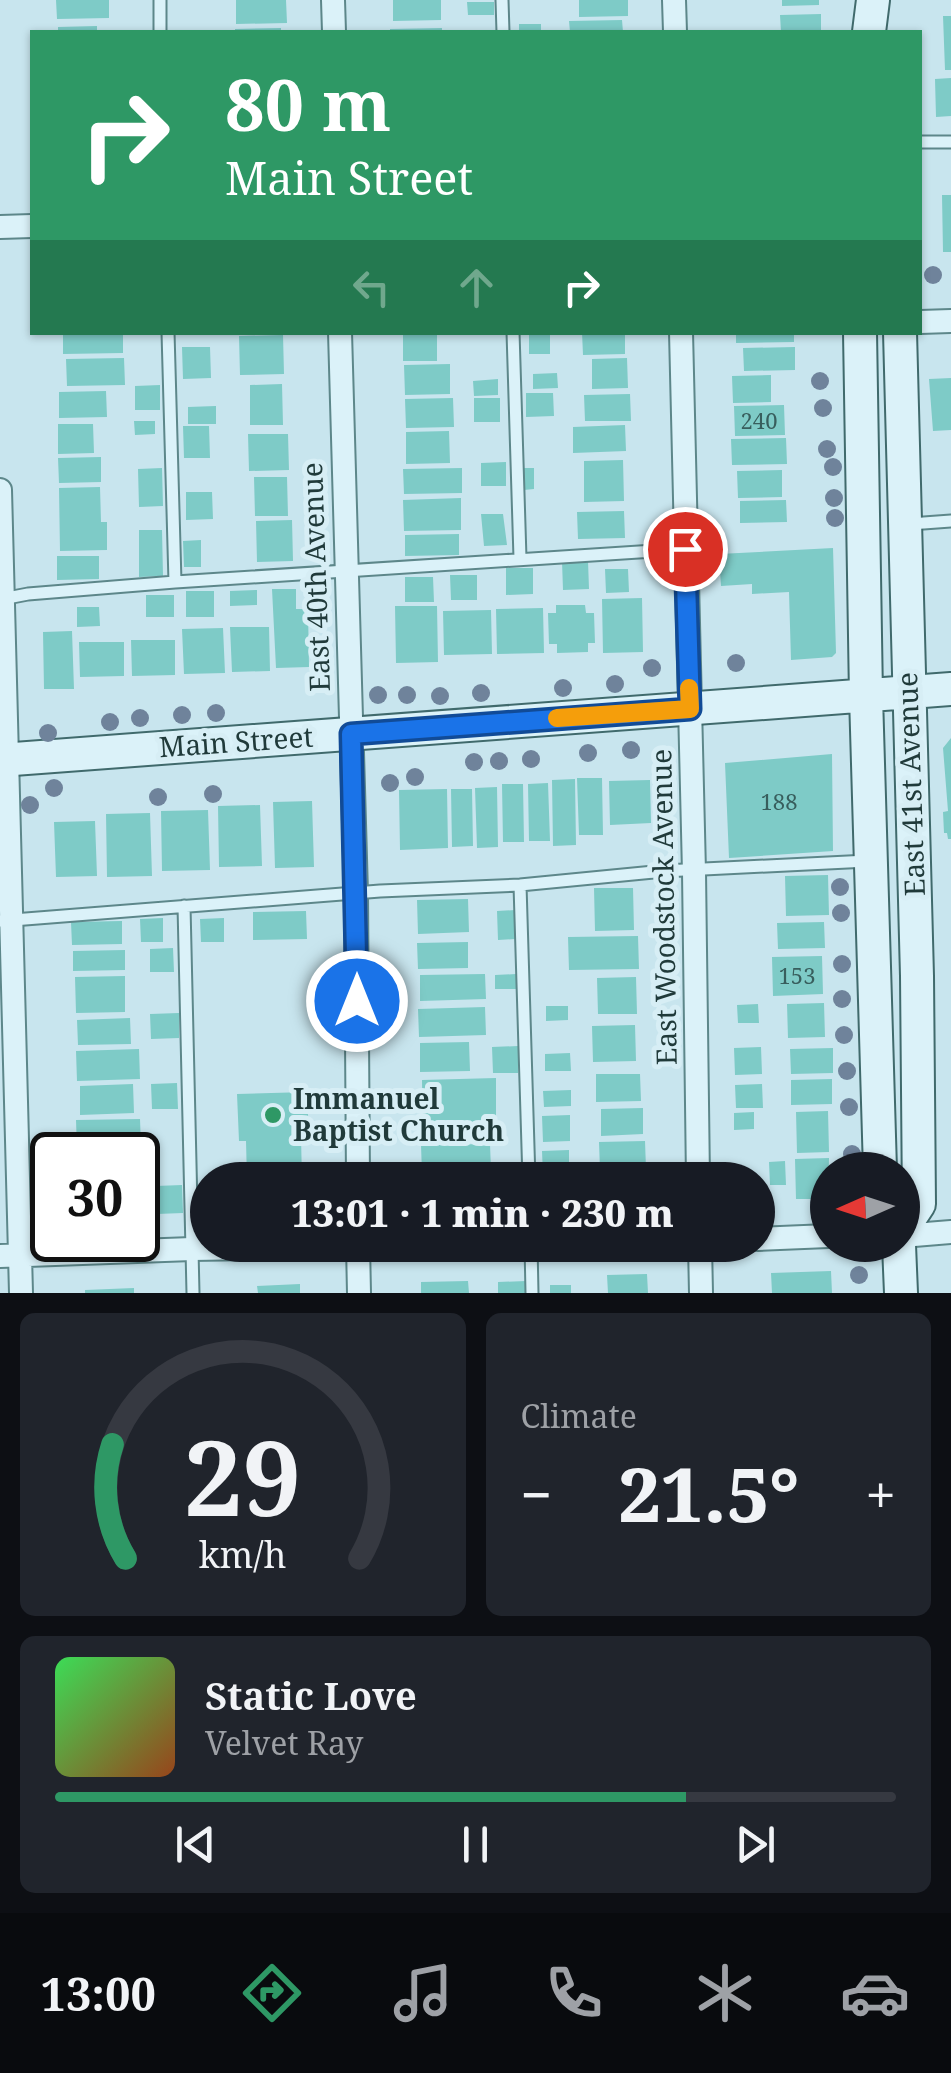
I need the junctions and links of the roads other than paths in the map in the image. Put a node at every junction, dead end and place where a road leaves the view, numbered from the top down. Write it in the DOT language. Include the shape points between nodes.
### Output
graph roads {
  1 [pos="160,0"];
  2 [pos="333,0"];
  3 [pos="502,0"];
  4 [pos="674,0"];
  5 [pos="160,30"];
  6 [pos="334,30"];
  7 [pos="503,30"];
  8 [pos="675,30"];
  9 [pos="922,142"];
  10 [pos="951,142"];
  11 [pos="0,226"];
  12 [pos="30,226"];
  13 [pos="951,321"];
  14 [pos="922,322"];
  15 [pos="168,335"];
  16 [pos="340,335"];
  17 [pos="513,335"];
  18 [pos="681,335"];
  19 [pos="860,335"];
  20 [pos="900,335"];
  21 [pos="0,490"];
  22 [pos="951,521"];
  23 [pos="904,524"];
  24 [pos="685,549"];
  25 [pos="520,558"];
  26 [pos="346,572"];
  27 [pos="176,582"];
  28 [pos="1,599"];
  29 [pos="951,689"];
  30 [pos="909,693"];
  31 [pos="866,696"];
  32 [pos="690,709"];
  33 [pos="351,734"];
  34 [pos="3,760"];
  35 [pos="870,861"];
  36 [pos="694,872"];
  37 [pos="520,885"];
  38 [pos="356,893"];
  39 [pos="184,906"];
  40 [pos="6,921"];
  41 [pos="879,1152"];
  42 [pos="919,1152"];
  43 [pos="358,1162"];
  44 [pos="528,1162"];
  45 [pos="698,1162"];
  46 [pos="190,1163"];
  47 [pos="951,1232"];
  48 [pos="920,1233"];
  49 [pos="810,1237"];
  50 [pos="775,1238"];
  51 [pos="190,1249"];
  52 [pos="10,1256"];
  53 [pos="192,1262"];
  54 [pos="359,1262"];
  55 [pos="531,1262"];
  56 [pos="700,1262"];
  57 [pos="900,1262"];
  58 [pos="21,1293"];
  59 [pos="193,1293"];
  60 [pos="360,1293"];
  61 [pos="532,1293"];
  62 [pos="701,1293"];
  63 [pos="900,1293"];
  1 -- 5 [label="lane"];
  2 -- 6 [label="street"];
  3 -- 7 [label="lane"];
  4 -- 8 [label="street"];
  9 -- 10 [label="lane"];
  11 -- 12 [label="street"];
  13 -- 14 [label="street"];
  15 -- 27 [label="lane"];
  16 -- 26 [label="street, East 40th Avenue"];
  17 -- 25 [label="lane"];
  18 -- 24 [label="street, East Woodstock Avenue"];
  19 -- 31 [label="main road, East 41st Avenue"];
  20 -- 23 [label="main road, East 41st Avenue"];
  21 -- 28 [label="street"];
  22 -- 23 [label="lane"];
  23 -- 30 [label="main road, East 41st Avenue"];
  24 -- 25 [label="lane"];
  24 -- 32 [label="street, East Woodstock Avenue"];
  25 -- 26 [label="lane"];
  26 -- 27 [label="lane"];
  26 -- 33 [label="street, East 40th Avenue"];
  27 -- 28 [label="lane"];
  28 -- 34 [label="street"];
  29 -- 30 [label="main road, Main Street"];
  30 -- 31 [label="main road, Main Street"];
  30 -- 42 [label="main road, East 41st Avenue"];
  31 -- 32 [label="main road, Main Street"];
  31 -- 35 [label="main road, East 41st Avenue"];
  32 -- 33 [label="main road, Main Street"];
  32 -- 36 [label="street, East Woodstock Avenue"];
  33 -- 34 [label="main road, Main Street"];
  33 -- 38 [label="street, East 40th Avenue"];
  34 -- 40 [label="street"];
  35 -- 36 [label="lane"];
  35 -- 41 [label="main road, East 41st Avenue"];
  36 -- 37 [label="lane"];
  36 -- 45 [label="street, East Woodstock Avenue"];
  37 -- 38 [label="lane"];
  37 -- 44 [label="lane"];
  38 -- 39 [label="lane"];
  38 -- 43 [label="street, East 40th Avenue"];
  39 -- 40 [label="lane"];
  39 -- 46 [label="lane"];
  40 -- 52 [label="street"];
  47 -- 48 [label="street"];
  49 -- 50 [label="street"];
  51 -- 52 [label="street"];
  52 -- 58 [label="street"];
  53 -- 59 [label="lane"];
  54 -- 60 [label="street"];
  55 -- 61 [label="lane"];
  56 -- 62 [label="street"];
  57 -- 63 [label="main road"];
}
